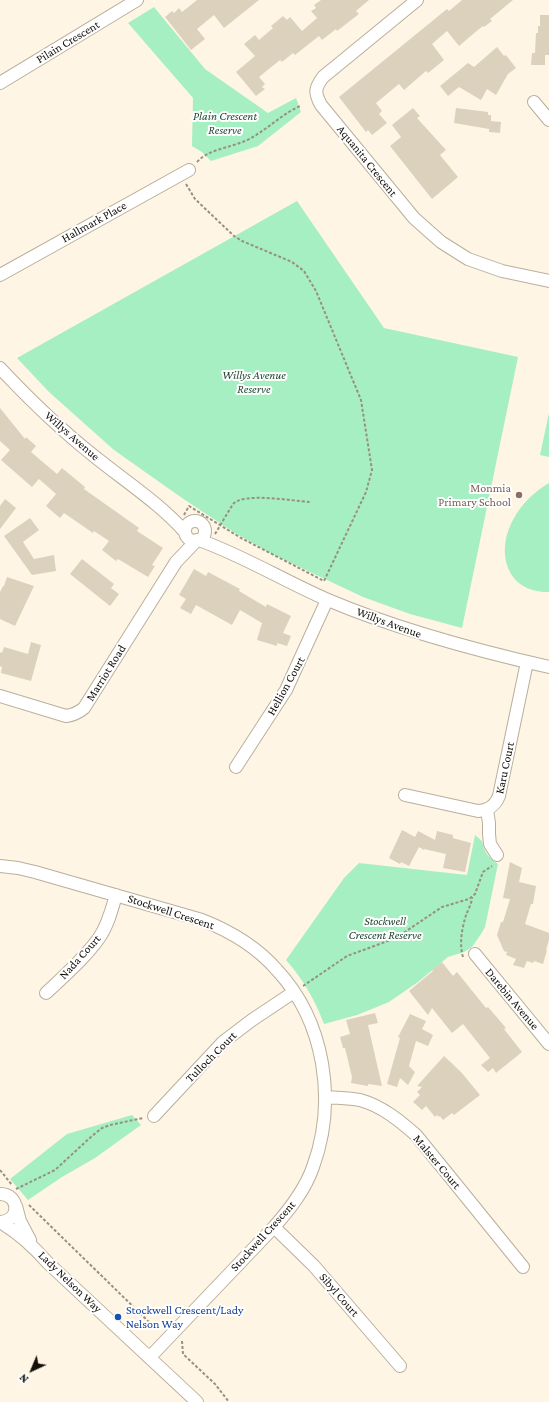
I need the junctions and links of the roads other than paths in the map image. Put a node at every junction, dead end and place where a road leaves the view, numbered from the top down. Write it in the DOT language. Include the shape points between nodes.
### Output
graph roads {
  1 [pos="137,0"];
  2 [pos="418,0"];
  3 [pos="0,83"];
  4 [pos="534,102"];
  5 [pos="549,120"];
  6 [pos="186,171"];
  7 [pos="0,275"];
  8 [pos="549,281"];
  9 [pos="0,368"];
  10 [pos="150,499"];
  11 [pos="198,524"];
  12 [pos="185,533"];
  13 [pos="198,540"];
  14 [pos="238,556"];
  15 [pos="176,562"];
  16 [pos="327,600"];
  17 [pos="527,662"];
  18 [pos="549,667"];
  19 [pos="0,696"];
  20 [pos="236,767"];
  21 [pos="405,795"];
  22 [pos="486,810"];
  23 [pos="497,855"];
  24 [pos="0,866"];
  25 [pos="116,895"];
  26 [pos="475,953"];
  27 [pos="294,992"];
  28 [pos="46,993"];
  29 [pos="549,1044"];
  30 [pos="326,1097"];
  31 [pos="154,1116"];
  32 [pos="1,1193"];
  33 [pos="20,1203"];
  34 [pos="0,1222"];
  35 [pos="274,1227"];
  36 [pos="32,1244"];
  37 [pos="523,1267"];
  38 [pos="150,1357"];
  39 [pos="400,1366"];
  40 [pos="197,1402"];
  1 -- 3 [label="street, Pilain Crescent"];
  2 -- 8 [label="street, Aquanita Crescent" via="323,77 317,84 317,97 414,218 441,242 468,259 502,271"];
  4 -- 5 [label="street"];
  6 -- 7 [label="street, Hallmark Place"];
  9 -- 10 [label="street, Willys Avenue" via="68,435"];
  10 -- 11 [label="street, Willys Avenue"];
  10 -- 12 [label="street, Willys Avenue"];
  11 -- 12 [label="street" via="190,522"];
  11 -- 13 [label="street" via="205,532"];
  11 -- 14 [label="street, Willys Avenue"];
  12 -- 13 [label="street" via="192,540"];
  12 -- 15 [label="street, Marriot Road"];
  13 -- 14 [label="street, Willys Avenue"];
  13 -- 15 [label="street, Marriot Road"];
  14 -- 16 [label="street, Willys Avenue"];
  15 -- 19 [label="street, Marriot Road" via="79,713 66,716"];
  16 -- 17 [label="street, Willys Avenue" via="380,621 440,640"];
  16 -- 20 [label="street, Hellion Court" via="286,690"];
  17 -- 18 [label="street, Willys Avenue"];
  17 -- 22 [label="street, Karu Court" via="499,796"];
  21 -- 22 [label="street" via="472,810"];
  22 -- 23 [label="street" via="490,844"];
  24 -- 25 [label="street, Stockwell Crescent" via="18,868"];
  25 -- 27 [label="street, Stockwell Crescent" via="202,920 238,937 278,970"];
  25 -- 28 [label="street, Nada Court" via="100,937"];
  26 -- 29 [label="street, Darebin Avenue"];
  27 -- 30 [label="street, Stockwell Crescent" via="318,1044"];
  27 -- 31 [label="street, Tulloch Court" via="224,1042"];
  30 -- 35 [label="street, Stockwell Crescent" via="322,1133 313,1167 293,1204"];
  30 -- 37 [label="street, Malster Court" via="360,1100 382,1109 401,1121 416,1135"];
  32 -- 33 [label="street"];
  33 -- 34 [label="street" via="12,1218"];
  33 -- 36 [label="street, Lady Nelson Way" via="20,1221"];
  34 -- 36 [label="street, Lady Nelson Way"];
  35 -- 38 [label="street, Stockwell Crescent"];
  35 -- 39 [label="street, Sibyl Court" via="314,1266"];
  36 -- 38 [label="street, Lady Nelson Way" via="48,1263"];
  38 -- 40 [label="street, Lady Nelson Way"];
}
